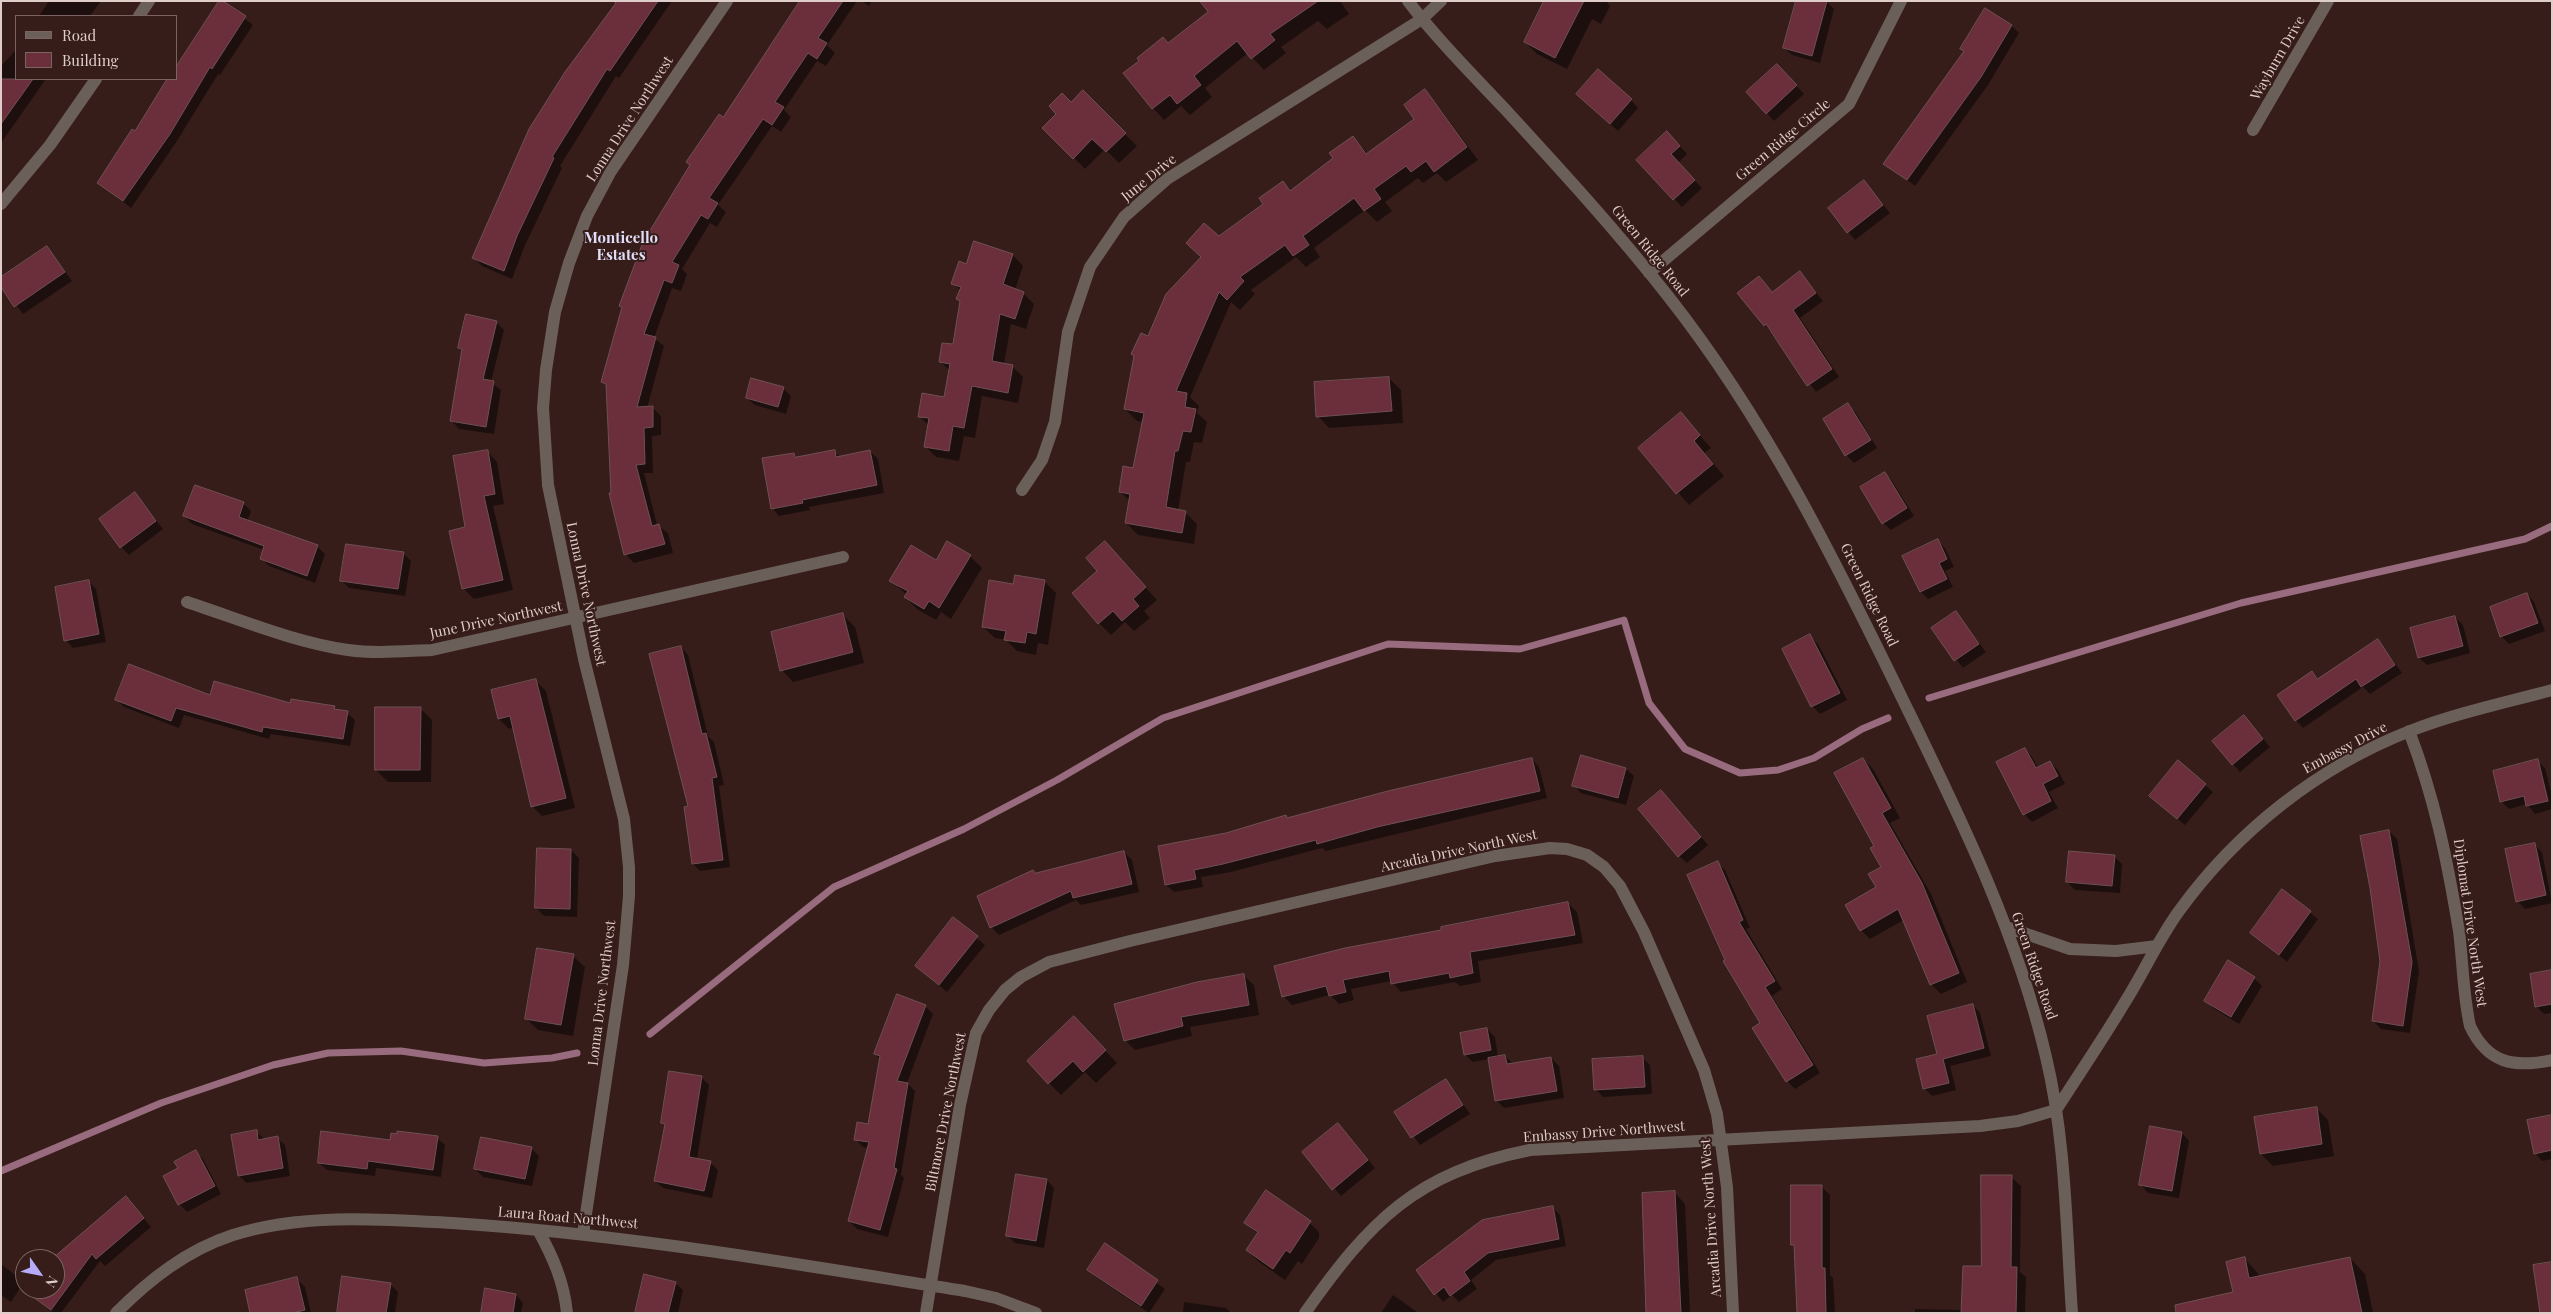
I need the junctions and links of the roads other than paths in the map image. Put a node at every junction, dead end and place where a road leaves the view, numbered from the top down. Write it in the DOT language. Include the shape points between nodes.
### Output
graph roads {
  1 [pos="149,1"];
  2 [pos="727,1"];
  3 [pos="1408,1"];
  4 [pos="1441,1"];
  5 [pos="1901,1"];
  6 [pos="2328,1"];
  7 [pos="140,15"];
  8 [pos="1422,19"];
  9 [pos="95,80"];
  10 [pos="2253,130"];
  11 [pos="1,204"];
  12 [pos="1649,273"];
  13 [pos="1022,490"];
  14 [pos="843,557"];
  15 [pos="187,602"];
  16 [pos="576,618"];
  17 [pos="2552,690"];
  18 [pos="2409,731"];
  19 [pos="2006,927"];
  20 [pos="2157,946"];
  21 [pos="1090,951"];
  22 [pos="2552,1060"];
  23 [pos="2056,1110"];
  24 [pos="1722,1139"];
  25 [pos="538,1230"];
  26 [pos="583,1234"];
  27 [pos="930,1286"];
  28 [pos="116,1313"];
  29 [pos="567,1313"];
  30 [pos="926,1313"];
  31 [pos="1036,1313"];
  32 [pos="1305,1313"];
  33 [pos="1733,1313"];
  34 [pos="2072,1313"];
  1 -- 7 [label="street"];
  2 -- 16 [label="street, Lonna Drive Northwest" via="611,171 568,264 555,312 545,380 544,456"];
  3 -- 8 [label="street, Green Ridge Road"];
  4 -- 8 [label="street, June Drive"];
  5 -- 12 [label="street, Green Ridge Circle" via="1849,104"];
  6 -- 10 [label="street, Wayburn Drive"];
  8 -- 12 [label="street, Green Ridge Road" via="1593,204"];
  8 -- 13 [label="street, June Drive" via="1167,179 1124,217 1090,268 1068,332 1055,422 1042,460"];
  9 -- 11 [label="street" via="50,145"];
  12 -- 19 [label="street, Green Ridge Road" via="1741,400 1835,559 1944,785"];
  14 -- 16 [label="street, June Drive Northwest"];
  15 -- 16 [label="street, June Drive Northwest" via="298,639 348,650 390,652 432,650"];
  16 -- 26 [label="street, Lonna Drive Northwest" via="624,819 629,896 623,965"];
  17 -- 18 [label="street, Embassy Drive"];
  18 -- 20 [label="street, Embassy Drive" via="2314,780 2266,816 2190,895"];
  18 -- 22 [label="street, Diplomat Drive North West" via="2442,831 2470,1026 2487,1052 2505,1062 2522,1065"];
  19 -- 20 [label="street" via="2070,949 2116,951"];
  19 -- 23 [label="street, Green Ridge Road" via="2031,998"];
  20 -- 23 [label="street, Embassy Drive"];
  21 -- 24 [label="street, Arcadia Drive North West" via="1495,856 1550,848 1567,849 1604,867 1620,886 1644,932 1704,1070"];
  21 -- 27 [label="street, Biltmore Drive Northwest" via="1049,962 1021,977 1005,990 976,1033 960,1105"];
  23 -- 24 [label="street, Embassy Drive Northwest" via="2018,1121 1980,1126"];
  23 -- 34 [label="street, Green Ridge Road"];
  24 -- 32 [label="street, Embassy Drive Northwest" via="1530,1150 1469,1165 1400,1202 1341,1264"];
  24 -- 33 [label="street, Arcadia Drive North West"];
  25 -- 26 [label="street, Laura Road Northwest"];
  25 -- 28 [label="street, Laura Road Northwest" via="417,1221 325,1220 285,1224 209,1244 173,1264"];
  25 -- 29 [label="street" via="554,1258"];
  26 -- 27 [label="street, Laura Road Northwest"];
  27 -- 30 [label="street, Biltmore Drive Northwest"];
  27 -- 31 [label="street, Laura Road Northwest" via="996,1298"];
}
